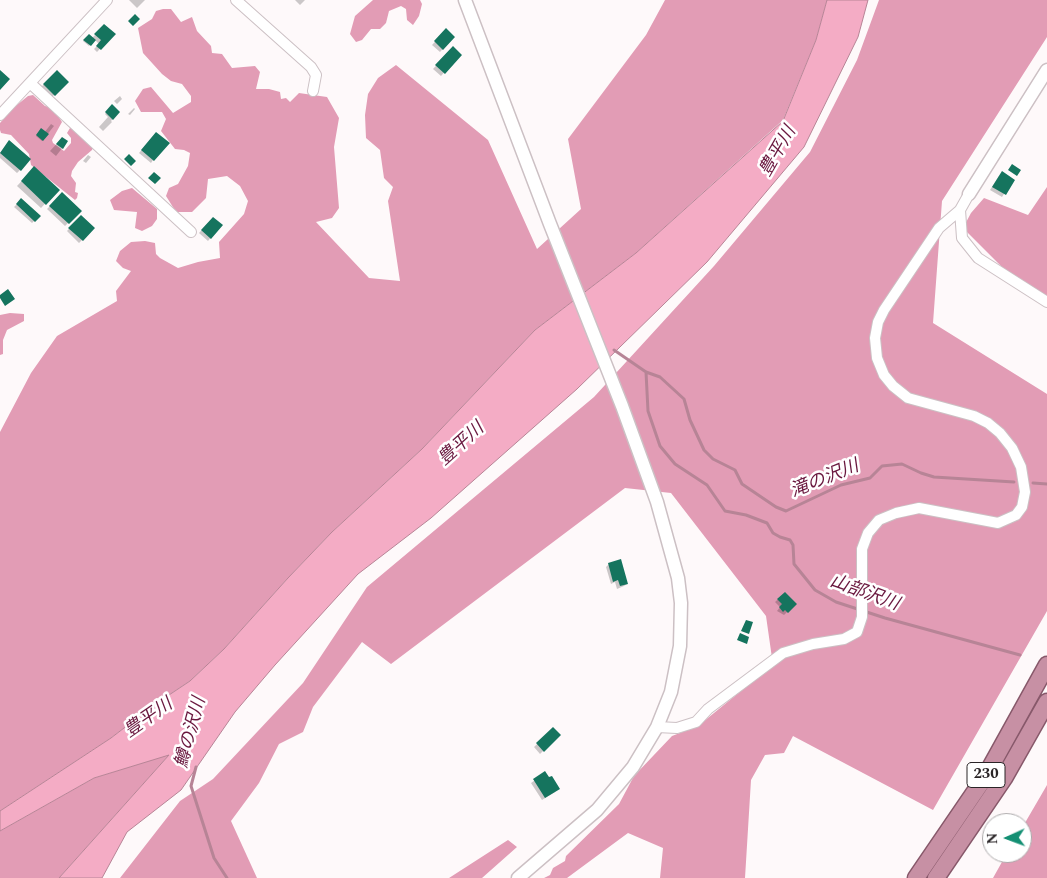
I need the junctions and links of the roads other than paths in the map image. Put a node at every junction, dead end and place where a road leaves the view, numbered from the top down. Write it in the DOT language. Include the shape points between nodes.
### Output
graph roads {
  1 [pos="107,0"];
  2 [pos="236,0"];
  3 [pos="465,0"];
  4 [pos="1047,70"];
  5 [pos="30,84"];
  6 [pos="313,91"];
  7 [pos="0,115"];
  8 [pos="969,194"];
  9 [pos="960,210"];
  10 [pos="191,232"];
  11 [pos="1047,302"];
  12 [pos="1047,666"];
  13 [pos="1047,702"];
  14 [pos="657,727"];
  15 [pos="518,878"];
  16 [pos="916,878"];
  17 [pos="936,878"];
  1 -- 5 [label="street"];
  2 -- 6 [label="street" via="311,66 316,75"];
  3 -- 14 [label="street" via="622,406 669,542 681,603 680,646 671,692"];
  4 -- 8 [label="street"];
  5 -- 7 [label="street"];
  5 -- 10 [label="street"];
  8 -- 9 [label="street"];
  9 -- 11 [label="street" via="962,238 978,258"];
  9 -- 14 [label="street" via="939,228 884,310 875,338 877,358 884,375 908,398 974,416 1000,432 1021,467 1025,492 1022,507 1016,515 998,523 918,508 879,520 868,533 862,549 862,613 856,632 844,639 783,652 708,709 696,722 677,728"];
  12 -- 16 [label="highway, 230" via="985,777"];
  13 -- 17 [label="highway, 230" via="1004,778"];
  14 -- 15 [label="street" via="633,767 598,810"];
}
